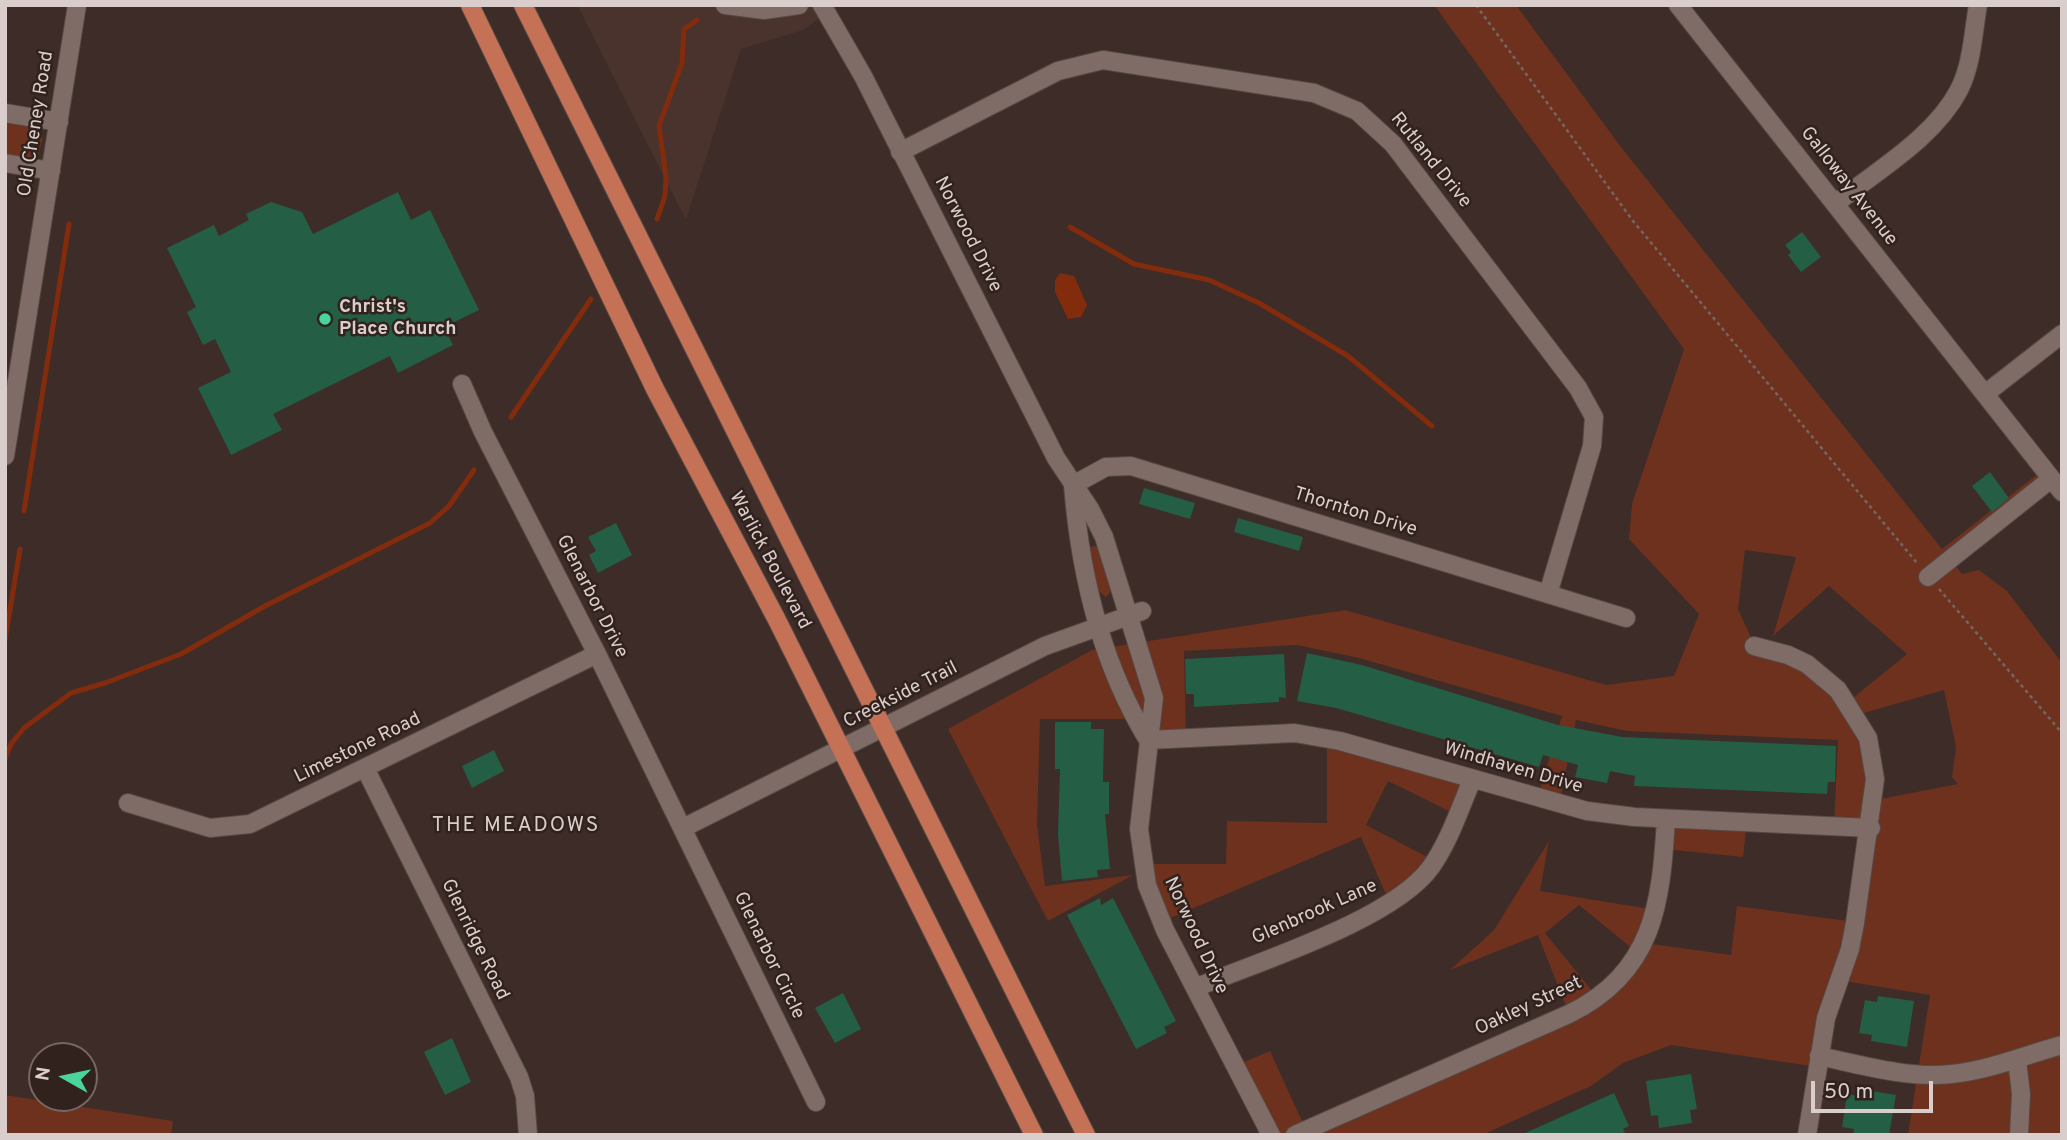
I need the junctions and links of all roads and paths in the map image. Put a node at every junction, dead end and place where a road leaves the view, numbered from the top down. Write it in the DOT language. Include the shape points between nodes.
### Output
graph roads {
  1 [pos="77,5"];
  2 [pos="470,5"];
  3 [pos="523,5"];
  4 [pos="725,5"];
  5 [pos="799,5"];
  6 [pos="822,5"];
  7 [pos="1476,5"];
  8 [pos="1678,5"];
  9 [pos="1978,5"];
  10 [pos="5,113"];
  11 [pos="58,122"];
  12 [pos="900,152"];
  13 [pos="5,163"];
  14 [pos="51,171"];
  15 [pos="1835,204"];
  16 [pos="2062,334"];
  17 [pos="462,384"];
  18 [pos="1985,394"];
  19 [pos="5,456"];
  20 [pos="1073,485"];
  21 [pos="2057,485"];
  22 [pos="1928,577"];
  23 [pos="1548,594"];
  24 [pos="1135,612"];
  25 [pos="1626,618"];
  26 [pos="1099,624"];
  27 [pos="1754,646"];
  28 [pos="597,654"];
  29 [pos="884,727"];
  30 [pos="2062,733"];
  31 [pos="1148,740"];
  32 [pos="842,749"];
  33 [pos="366,768"];
  34 [pos="1472,780"];
  35 [pos="128,803"];
  36 [pos="1666,819"];
  37 [pos="684,828"];
  38 [pos="1871,828"];
  39 [pos="1195,988"];
  40 [pos="2062,1045"];
  41 [pos="1819,1056"];
  42 [pos="2017,1060"];
  43 [pos="816,1102"];
  44 [pos="528,1135"];
  45 [pos="1034,1135"];
  46 [pos="1086,1135"];
  47 [pos="1271,1135"];
  48 [pos="1296,1135"];
  49 [pos="1807,1135"];
  50 [pos="2019,1135"];
  1 -- 11 [label="street, Old Cheney Road"];
  2 -- 32 [label="main road, Warlick Boulevard" via="655,389"];
  3 -- 29 [label="main road, Warlick Boulevard"];
  4 -- 5 [label="street" via="764,10"];
  6 -- 12 [label="street, Norwood Drive"];
  7 -- 22 [label="path" via="1633,221"];
  8 -- 15 [label="street, Galloway Avenue"];
  9 -- 15 [label="street" via="1968,65 1947,110"];
  10 -- 11 [label="street"];
  11 -- 14 [label="street, Old Cheney Road"];
  12 -- 20 [label="street, Norwood Drive"];
  12 -- 23 [label="street, Rutland Drive" via="1058,71 1093,60 1297,89 1357,111 1393,144 1578,388 1594,417 1592,446"];
  13 -- 14 [label="street"];
  14 -- 19 [label="street, Old Cheney Road"];
  15 -- 18 [label="street, Galloway Avenue"];
  16 -- 18 [label="street"];
  17 -- 28 [label="street, Glenarbor Drive"];
  18 -- 21 [label="street, Galloway Avenue"];
  20 -- 23 [label="street, Thornton Drive" via="1106,467 1131,466"];
  20 -- 24 [label="street, Norwood Drive" via="1104,537"];
  20 -- 26 [label="street, Norwood Drive" via="1079,546"];
  21 -- 22 [label="street"];
  22 -- 30 [label="path"];
  23 -- 25 [label="street, Thornton Drive"];
  24 -- 26 [label="street, Creekside Trail"];
  24 -- 31 [label="street, Norwood Drive" via="1154,698"];
  26 -- 29 [label="street, Creekside Trail"];
  26 -- 31 [label="street, Norwood Drive" via="1118,683"];
  27 -- 38 [label="street" via="1807,664 1850,706 1868,738 1873,760"];
  28 -- 33 [label="street, Limestone Road"];
  28 -- 37 [label="street, Glenarbor Drive"];
  29 -- 32 [label="street, Creekside Trail"];
  29 -- 46 [label="main road, Warlick Boulevard"];
  31 -- 34 [label="street, Windhaven Drive" via="1295,733 1340,741"];
  31 -- 39 [label="street, Norwood Drive" via="1139,829 1142,869 1154,907"];
  32 -- 37 [label="street, Creekside Trail"];
  32 -- 45 [label="main road, Warlick Boulevard"];
  33 -- 35 [label="street, Limestone Road" via="269,816 230,827 191,824"];
  33 -- 44 [label="street, Glenridge Road" via="519,1077"];
  34 -- 36 [label="street, Windhaven Drive" via="1587,811"];
  34 -- 39 [label="street, Glenbrook Lane" via="1432,866 1400,898 1357,921"];
  36 -- 38 [label="street, Windhaven Drive"];
  36 -- 48 [label="street, Oakley Street" via="1658,897 1649,932 1633,964 1609,990 1569,1014"];
  37 -- 43 [label="street, Glenarbor Circle"];
  38 -- 41 [label="street" via="1850,949 1826,1018"];
  39 -- 47 [label="street, Norwood Drive"];
  40 -- 42 [label="street"];
  41 -- 42 [label="street" via="1917,1074 1950,1074"];
  41 -- 49 [label="street"];
  42 -- 50 [label="street"];
}
